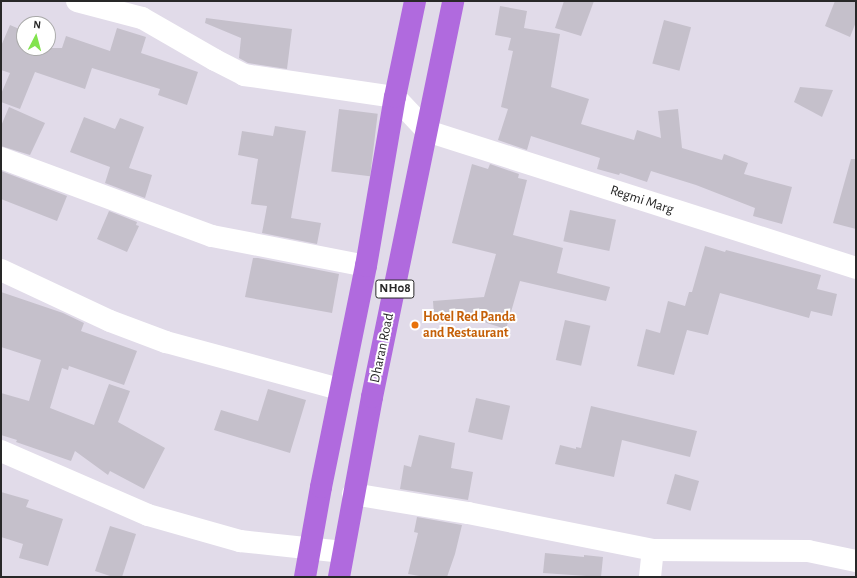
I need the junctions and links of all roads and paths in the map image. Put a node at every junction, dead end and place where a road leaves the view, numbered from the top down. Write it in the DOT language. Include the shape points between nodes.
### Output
graph roads {
  1 [pos="77,1"];
  2 [pos="415,1"];
  3 [pos="452,1"];
  4 [pos="395,97"];
  5 [pos="427,131"];
  6 [pos="1,158"];
  7 [pos="366,266"];
  8 [pos="856,268"];
  9 [pos="1,270"];
  10 [pos="340,389"];
  11 [pos="1,451"];
  12 [pos="353,494"];
  13 [pos="310,549"];
  14 [pos="653,550"];
  15 [pos="343,552"];
  16 [pos="856,561"];
  17 [pos="305,577"];
  18 [pos="339,577"];
  19 [pos="650,577"];
  1 -- 4 [label="street" via="142,18 244,74"];
  2 -- 4 [label="main road, NH08"];
  3 -- 5 [label="main road, Dharan Road / NH08"];
  4 -- 5 [label="street"];
  4 -- 7 [label="main road, NH08"];
  5 -- 8 [label="street, Regmi Marg"];
  5 -- 12 [label="main road, Dharan Road / NH08"];
  6 -- 7 [label="street" via="212,236"];
  7 -- 10 [label="main road, NH08"];
  9 -- 10 [label="street" via="110,321 166,342"];
  10 -- 13 [label="main road, NH08"];
  11 -- 13 [label="street" via="148,515 240,541"];
  12 -- 14 [label="street" via="468,513"];
  12 -- 15 [label="main road, Dharan Road / NH08"];
  13 -- 15 [label="street"];
  13 -- 17 [label="main road, NH08"];
  14 -- 16 [label="street" via="808,551"];
  14 -- 19 [label="street"];
  15 -- 18 [label="main road, Dharan Road / NH08"];
}
